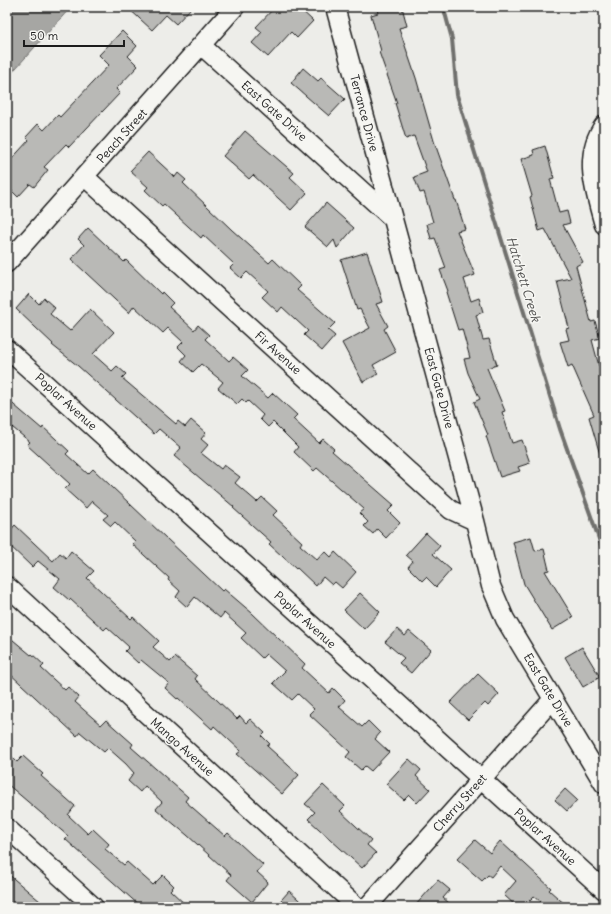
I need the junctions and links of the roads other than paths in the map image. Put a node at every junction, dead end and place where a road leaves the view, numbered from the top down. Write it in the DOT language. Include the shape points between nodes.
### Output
graph roads {
  1 [pos="235,7"];
  2 [pos="335,7"];
  3 [pos="202,46"];
  4 [pos="604,125"];
  5 [pos="85,177"];
  6 [pos="393,220"];
  7 [pos="604,225"];
  8 [pos="7,263"];
  9 [pos="7,349"];
  10 [pos="475,521"];
  11 [pos="7,586"];
  12 [pos="553,699"];
  13 [pos="481,780"];
  14 [pos="604,784"];
  15 [pos="7,828"];
  16 [pos="604,890"];
  17 [pos="94,907"];
  18 [pos="357,907"];
  19 [pos="366,907"];
  1 -- 3 [label="street, Peach Street"];
  2 -- 6 [label="street, Terrance Drive"];
  3 -- 5 [label="street, Peach Street"];
  3 -- 6 [label="street, East Gate Drive"];
  4 -- 7 [label="street" via="595,141 592,155 594,185"];
  5 -- 8 [label="street, Peach Street"];
  5 -- 10 [label="street, Fir Avenue" via="451,510"];
  6 -- 10 [label="street, East Gate Drive"];
  9 -- 13 [label="street, Poplar Avenue"];
  10 -- 12 [label="street, East Gate Drive" via="487,571 505,619"];
  11 -- 18 [label="street, Mango Avenue"];
  12 -- 13 [label="street, Cherry Street"];
  12 -- 14 [label="street, East Gate Drive"];
  13 -- 16 [label="street, Poplar Avenue"];
  13 -- 19 [label="street, Cherry Street"];
  15 -- 17 [label="street"];
}
